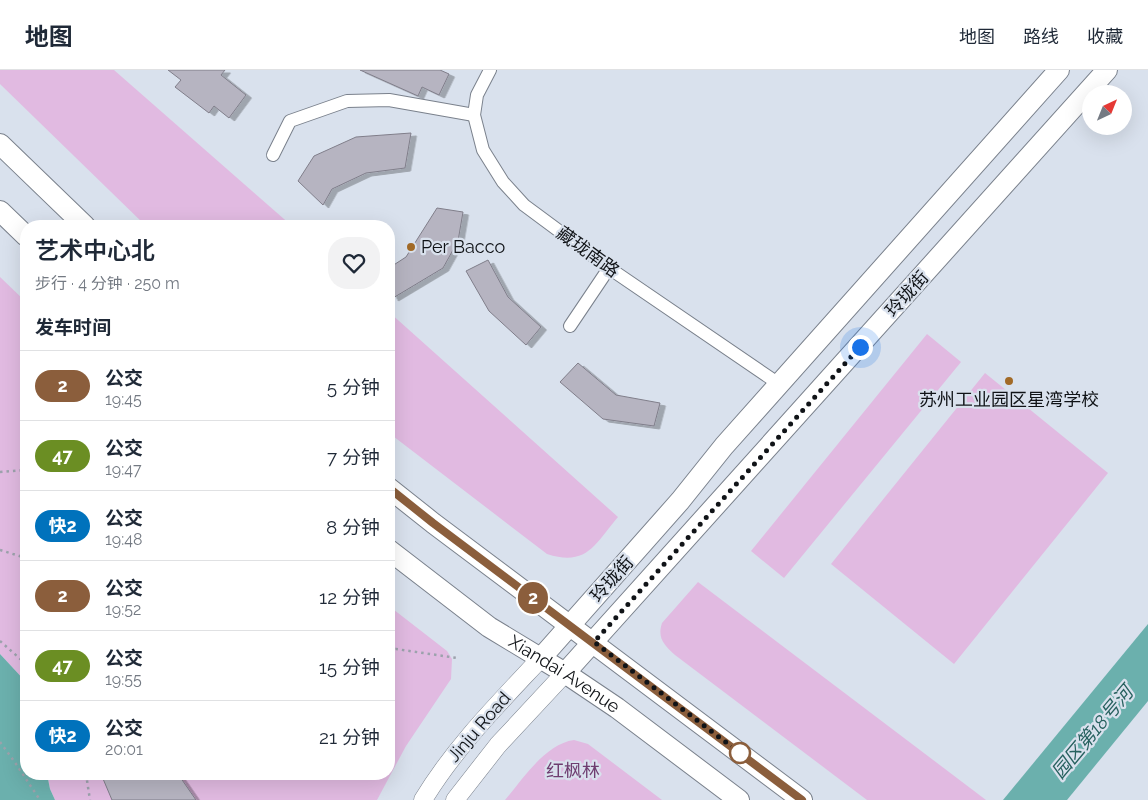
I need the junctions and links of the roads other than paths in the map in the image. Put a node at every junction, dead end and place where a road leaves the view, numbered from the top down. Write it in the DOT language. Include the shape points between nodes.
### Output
graph roads {
  1 [pos="490,70"];
  2 [pos="1059,70"];
  3 [pos="1107,70"];
  4 [pos="474,114"];
  5 [pos="0,144"];
  6 [pos="273,155"];
  7 [pos="0,211"];
  8 [pos="79,220"];
  9 [pos="20,230"];
  10 [pos="609,268"];
  11 [pos="570,326"];
  12 [pos="779,384"];
  13 [pos="395,493"];
  14 [pos="395,555"];
  15 [pos="570,626"];
  16 [pos="594,642"];
  17 [pos="540,658"];
  18 [pos="565,673"];
  19 [pos="422,800"];
  20 [pos="455,800"];
  21 [pos="739,800"];
  22 [pos="802,800"];
  1 -- 4 [label="street, 藏珑南路" via="477,95"];
  2 -- 12 [label="main road, 玲珑街"];
  3 -- 16 [label="main road, 玲珑街"];
  4 -- 6 [label="street" via="389,100 347,101 290,121"];
  4 -- 10 [label="street, 藏珑南路" via="483,150 503,182 524,205"];
  5 -- 8 [label="main road"];
  7 -- 9 [label="main road"];
  10 -- 11 [label="street"];
  10 -- 12 [label="street, 藏珑南路"];
  12 -- 15 [label="main road, 玲珑街"];
  13 -- 15 [label="main road"];
  14 -- 17 [label="main road, Xiandai Avenue" via="489,627"];
  15 -- 16 [label="main road"];
  15 -- 17 [label="main road, 玲珑街"];
  16 -- 18 [label="main road, 玲珑街"];
  16 -- 22 [label="main road"];
  17 -- 18 [label="main road, Xiandai Avenue"];
  17 -- 19 [label="main road, Jinju Road" via="477,727"];
  18 -- 20 [label="main road, Jinju Road" via="498,745"];
  18 -- 21 [label="main road, Xiandai Avenue"];
}
